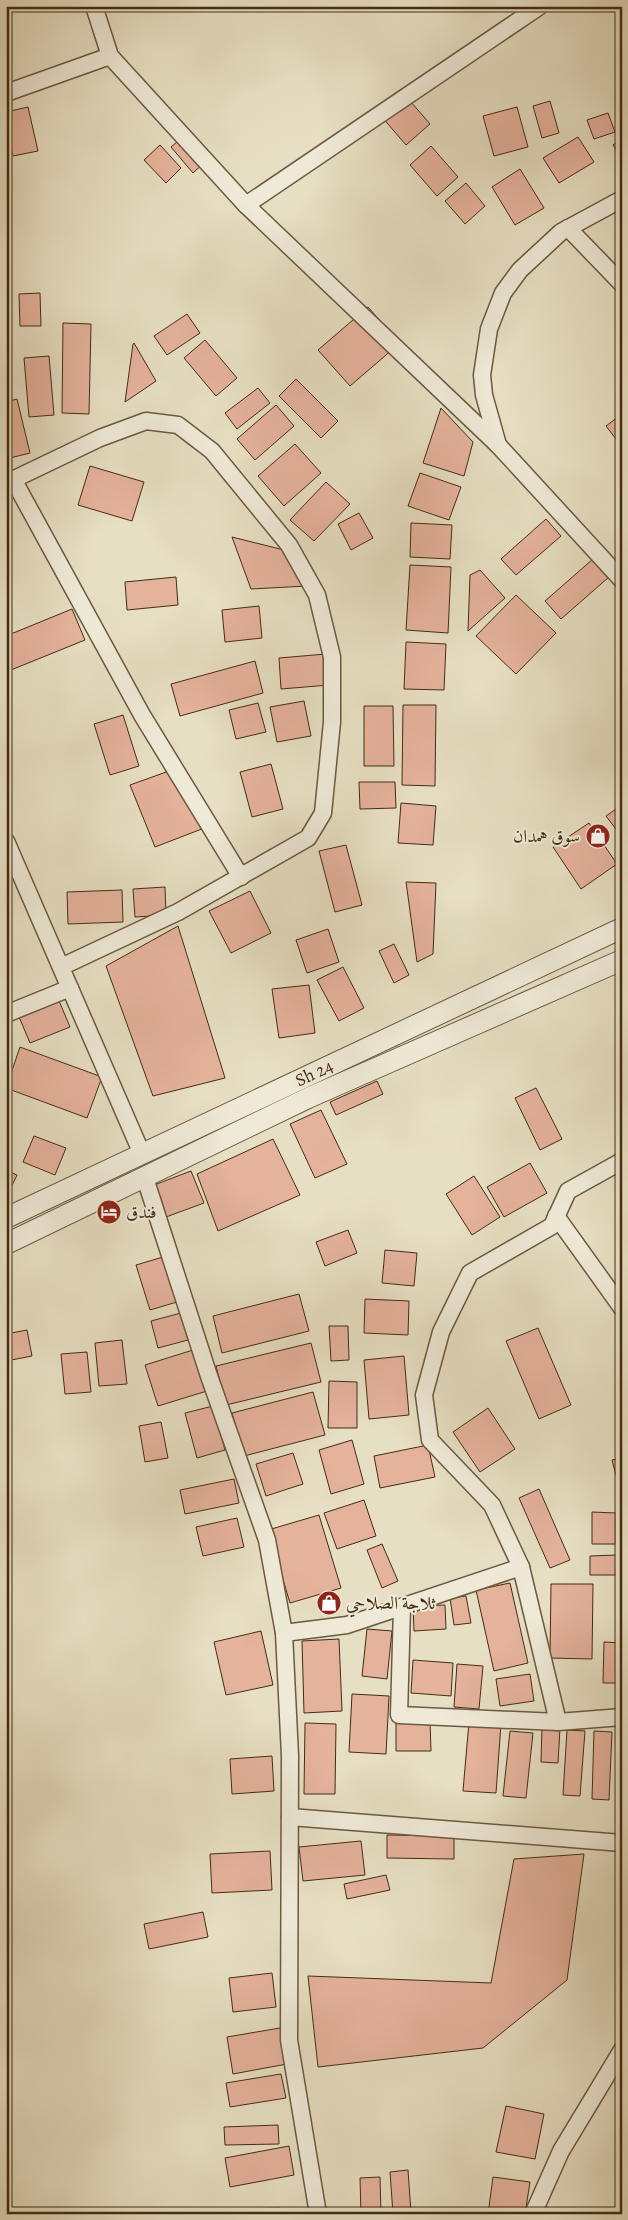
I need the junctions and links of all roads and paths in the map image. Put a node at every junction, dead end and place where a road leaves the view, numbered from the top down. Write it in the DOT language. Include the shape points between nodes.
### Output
graph roads {
  1 [pos="94,6"];
  2 [pos="540,6"];
  3 [pos="110,56"];
  4 [pos="6,93"];
  5 [pos="622,199"];
  6 [pos="246,205"];
  7 [pos="568,228"];
  8 [pos="622,284"];
  9 [pos="498,445"];
  10 [pos="10,481"];
  11 [pos="622,580"];
  12 [pos="6,841"];
  13 [pos="241,877"];
  14 [pos="622,928"];
  15 [pos="622,960"];
  16 [pos="61,967"];
  17 [pos="70,988"];
  18 [pos="6,1014"];
  19 [pos="142,1154"];
  20 [pos="622,1161"];
  21 [pos="145,1178"];
  22 [pos="556,1216"];
  23 [pos="6,1218"];
  24 [pos="6,1244"];
  25 [pos="622,1308"];
  26 [pos="521,1567"];
  27 [pos="402,1607"];
  28 [pos="284,1633"];
  29 [pos="622,1717"];
  30 [pos="558,1722"];
  31 [pos="290,1817"];
  32 [pos="622,1843"];
  33 [pos="622,2050"];
  34 [pos="318,2214"];
  35 [pos="533,2214"];
  1 -- 3 [label="street"];
  2 -- 6 [label="street"];
  3 -- 4 [label="street"];
  3 -- 6 [label="street"];
  5 -- 7 [label="street"];
  6 -- 9 [label="street"];
  7 -- 8 [label="street"];
  7 -- 9 [label="street" via="514,278 503,293 489,329 482,375 484,395"];
  9 -- 11 [label="street"];
  10 -- 13 [label="street" via="142,715"];
  10 -- 13 [label="street" via="100,438 146,421 178,425 212,452 289,545 317,595 332,657 332,722 323,812 308,838"];
  12 -- 16 [label="street"];
  13 -- 16 [label="street" via="178,912"];
  14 -- 19 [label="street, Sh 24"];
  15 -- 21 [label="street, Sh 24" via="308,1098"];
  16 -- 17 [label="street"];
  17 -- 18 [label="street"];
  17 -- 19 [label="street"];
  19 -- 23 [label="street, Sh 24"];
  20 -- 22 [label="street" via="568,1191"];
  21 -- 24 [label="street, Sh 24"];
  21 -- 28 [label="street" via="209,1376 267,1540"];
  22 -- 25 [label="street"];
  22 -- 26 [label="street" via="552,1226 470,1273 440,1332 424,1395 430,1440 492,1505"];
  26 -- 27 [label="street"];
  26 -- 30 [label="street"];
  27 -- 28 [label="street" via="347,1625"];
  27 -- 30 [label="street" via="399,1715"];
  28 -- 31 [label="street"];
  29 -- 30 [label="street"];
  31 -- 32 [label="street"];
  31 -- 34 [label="street" via="289,2040"];
  33 -- 35 [label="street" via="561,2151"];
}
